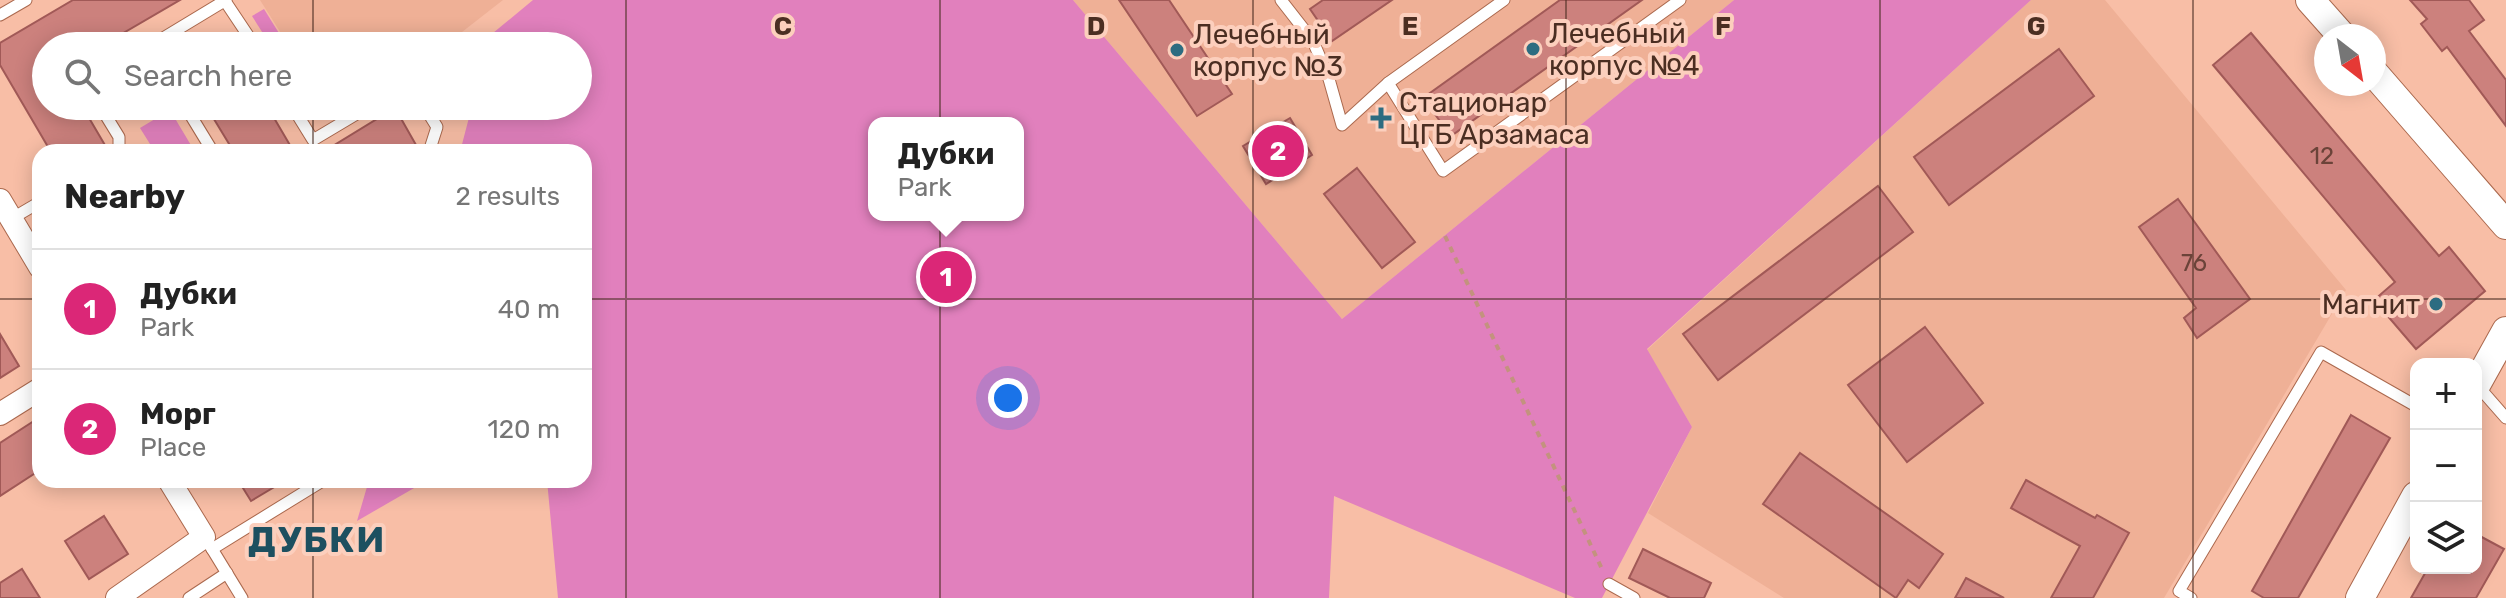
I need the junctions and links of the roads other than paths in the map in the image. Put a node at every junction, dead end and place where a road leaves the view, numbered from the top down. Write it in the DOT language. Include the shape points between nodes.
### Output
graph roads {
  1 [pos="26,0"];
  2 [pos="226,0"];
  3 [pos="1281,0"];
  4 [pos="1504,0"];
  5 [pos="1680,0"];
  6 [pos="2310,0"];
  7 [pos="0,15"];
  8 [pos="2331,24"];
  9 [pos="173,32"];
  10 [pos="246,32"];
  11 [pos="1388,83"];
  12 [pos="2386,87"];
  13 [pos="109,120"];
  14 [pos="194,120"];
  15 [pos="301,120"];
  16 [pos="347,120"];
  17 [pos="433,120"];
  18 [pos="119,137"];
  19 [pos="119,144"];
  20 [pos="123,144"];
  21 [pos="208,144"];
  22 [pos="432,144"];
  23 [pos="32,204"];
  24 [pos="6,210"];
  25 [pos="2506,225"];
  26 [pos="32,254"];
  27 [pos="2506,331"];
  28 [pos="2482,374"];
  29 [pos="2482,392"];
  30 [pos="32,394"];
  31 [pos="2410,403"];
  32 [pos="0,414"];
  33 [pos="2506,418"];
  34 [pos="174,488"];
  35 [pos="309,488"];
  36 [pos="2413,502"];
  37 [pos="208,543"];
  38 [pos="227,573"];
  39 [pos="1609,584"];
  40 [pos="117,598"];
  41 [pos="189,598"];
  42 [pos="242,598"];
  43 [pos="1634,598"];
  44 [pos="2191,598"];
  45 [pos="2360,598"];
  1 -- 7 [label="lane"];
  2 -- 9 [label="lane"];
  2 -- 10 [label="lane"];
  3 -- 11 [label="lane" via="1313,41 1342,125"];
  4 -- 11 [label="lane"];
  5 -- 11 [label="lane" via="1443,171"];
  6 -- 8 [label="street"];
  12 -- 25 [label="street"];
  13 -- 18 [label="lane"];
  14 -- 21 [label="lane"];
  15 -- 16 [label="lane" via="313,140"];
  17 -- 22 [label="lane" via="437,127"];
  18 -- 19 [label="lane"];
  18 -- 20 [label="lane"];
  23 -- 24 [label="lane"];
  24 -- 26 [label="street"];
  27 -- 28 [label="street"];
  29 -- 33 [label="lane"];
  30 -- 32 [label="street"];
  31 -- 44 [label="lane" via="2321,352 2179,591"];
  34 -- 37 [label="street"];
  35 -- 37 [label="lane"];
  36 -- 45 [label="street"];
  37 -- 38 [label="lane"];
  37 -- 40 [label="street"];
  38 -- 41 [label="lane"];
  38 -- 42 [label="lane"];
  39 -- 43 [label="lane"];
}
